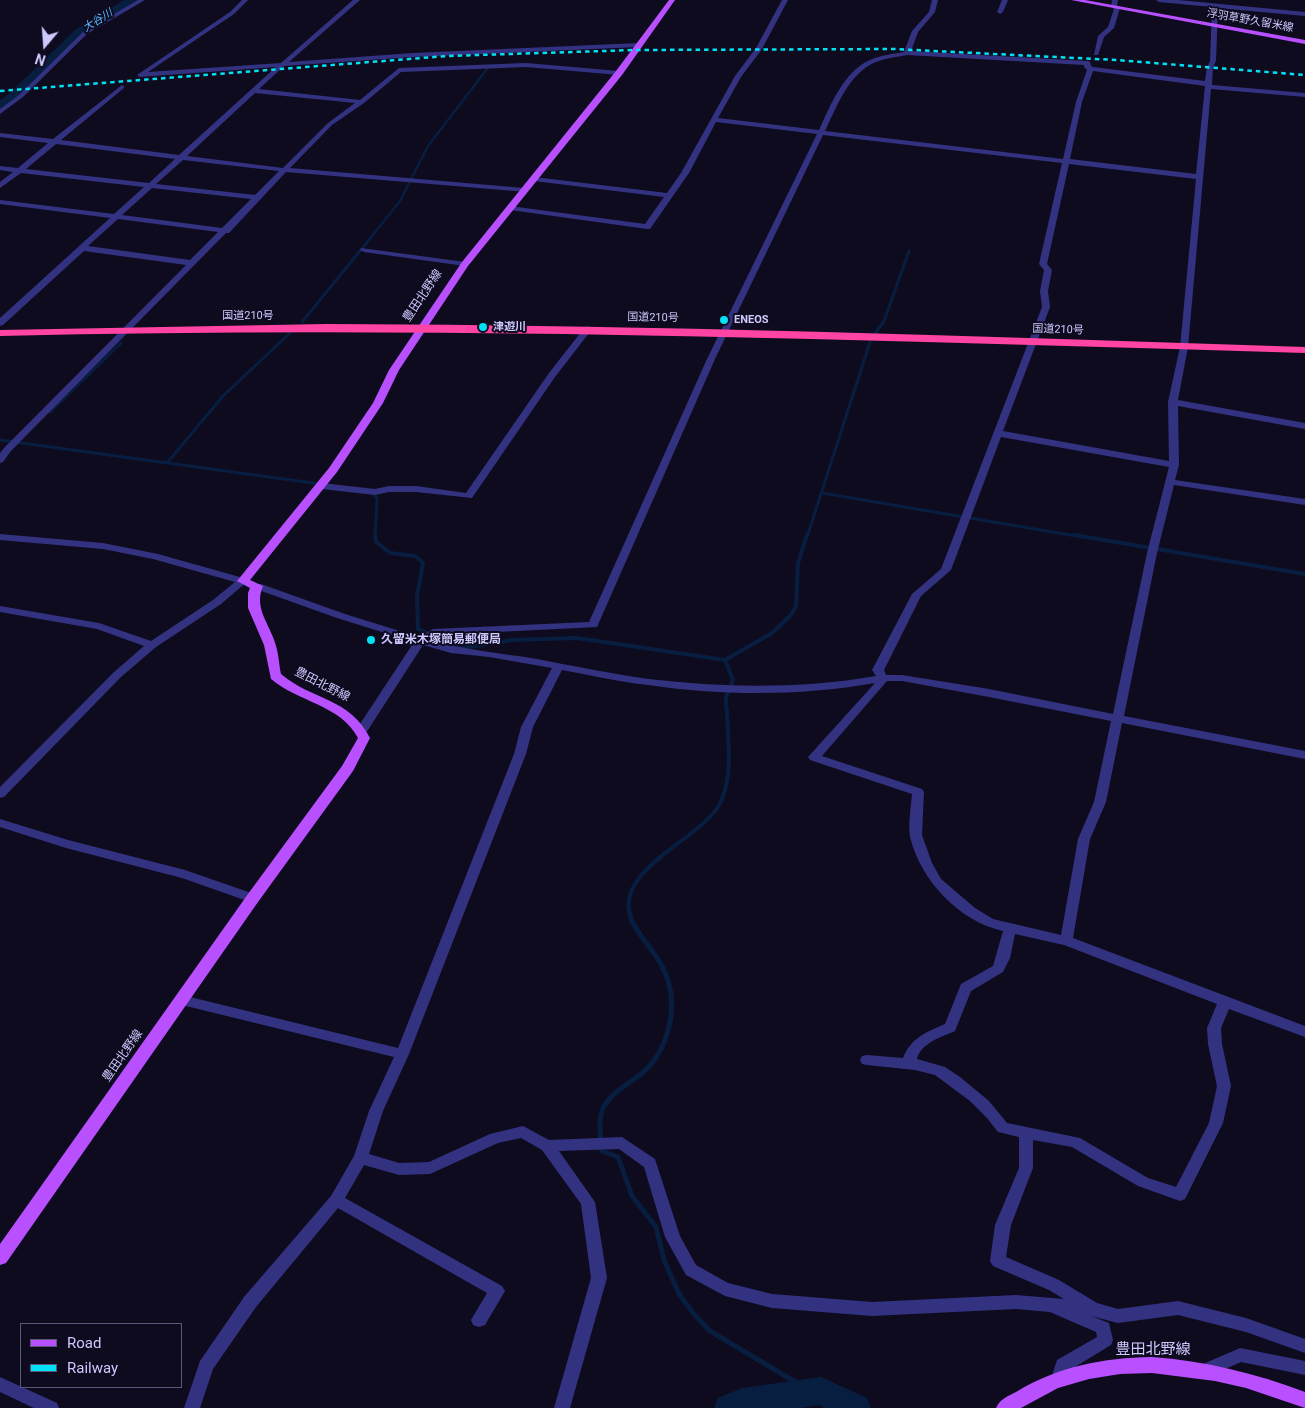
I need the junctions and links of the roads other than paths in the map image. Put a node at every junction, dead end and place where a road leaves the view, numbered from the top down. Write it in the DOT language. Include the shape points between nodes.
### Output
graph roads {
  1 [pos="142,0"];
  2 [pos="245,0"];
  3 [pos="357,0"];
  4 [pos="672,0"];
  5 [pos="785,0"];
  6 [pos="935,0"];
  7 [pos="1005,0"];
  8 [pos="1074,0"];
  9 [pos="1115,0"];
  10 [pos="1159,0"];
  11 [pos="1220,4"];
  12 [pos="1117,8"];
  13 [pos="1000,12"];
  14 [pos="1305,14"];
  15 [pos="1215,26"];
  16 [pos="1305,42"];
  17 [pos="639,45"];
  18 [pos="907,53"];
  19 [pos="1096,54"];
  20 [pos="283,64"];
  21 [pos="1091,69"];
  22 [pos="619,73"];
  23 [pos="1209,85"];
  24 [pos="122,87"];
  25 [pos="255,91"];
  26 [pos="1305,95"];
  27 [pos="362,102"];
  28 [pos="0,112"];
  29 [pos="715,120"];
  30 [pos="821,132"];
  31 [pos="0,136"];
  32 [pos="54,142"];
  33 [pos="181,158"];
  34 [pos="1065,162"];
  35 [pos="0,168"];
  36 [pos="19,170"];
  37 [pos="285,170"];
  38 [pos="1201,176"];
  39 [pos="534,179"];
  40 [pos="0,186"];
  41 [pos="151,186"];
  42 [pos="524,190"];
  43 [pos="668,195"];
  44 [pos="258,198"];
  45 [pos="0,202"];
  46 [pos="510,208"];
  47 [pos="116,217"];
  48 [pos="226,231"];
  49 [pos="82,248"];
  50 [pos="364,250"];
  51 [pos="193,263"];
  52 [pos="465,264"];
  53 [pos="0,323"];
  54 [pos="126,329"];
  55 [pos="421,329"];
  56 [pos="588,330"];
  57 [pos="724,332"];
  58 [pos="0,333"];
  59 [pos="1032,342"];
  60 [pos="1184,347"];
  61 [pos="1305,350"];
  62 [pos="1173,402"];
  63 [pos="1305,426"];
  64 [pos="997,433"];
  65 [pos="0,460"];
  66 [pos="1174,465"];
  67 [pos="1171,482"];
  68 [pos="322,486"];
  69 [pos="1305,502"];
  70 [pos="0,537"];
  71 [pos="243,581"];
  72 [pos="257,586"];
  73 [pos="0,609"];
  74 [pos="420,641"];
  75 [pos="152,645"];
  76 [pos="558,666"];
  77 [pos="883,678"];
  78 [pos="1119,719"];
  79 [pos="362,730"];
  80 [pos="1305,755"];
  81 [pos="0,794"];
  82 [pos="0,823"];
  83 [pos="253,898"];
  84 [pos="1010,930"];
  85 [pos="1066,941"];
  86 [pos="182,1000"];
  87 [pos="1225,1002"];
  88 [pos="1305,1032"];
  89 [pos="402,1054"];
  90 [pos="867,1060"];
  91 [pos="910,1065"];
  92 [pos="1026,1134"];
  93 [pos="547,1146"];
  94 [pos="361,1158"];
  95 [pos="336,1200"];
  96 [pos="0,1258"];
  97 [pos="1045,1304"];
  98 [pos="1095,1309"];
  99 [pos="479,1320"];
  100 [pos="1305,1346"];
  101 [pos="1305,1368"];
  102 [pos="1209,1369"];
  103 [pos="1059,1379"];
  104 [pos="0,1384"];
  105 [pos="1305,1400"];
  106 [pos="51,1408"];
  107 [pos="192,1408"];
  108 [pos="562,1408"];
  109 [pos="1005,1408"];
  1 -- 28 [label="street" via="85,33 21,96"];
  2 -- 20 [label="street" via="232,13 140,74"];
  3 -- 20 [label="street"];
  4 -- 17 [label="main road, 豊田北野線"];
  5 -- 29 [label="street"];
  6 -- 18 [label="street" via="932,12 915,31"];
  7 -- 13 [label="street"];
  8 -- 12 [label="main road, 浮羽草野久留米線"];
  9 -- 12 [label="street"];
  10 -- 11 [label="street"];
  11 -- 14 [label="street"];
  11 -- 15 [label="street"];
  12 -- 15 [label="main road, 浮羽草野久留米線"];
  12 -- 19 [label="street" via="1111,28 1101,36"];
  15 -- 16 [label="main road, 浮羽草野久留米線"];
  15 -- 23 [label="street"];
  17 -- 20 [label="street" via="515,49"];
  17 -- 22 [label="main road, 豊田北野線"];
  18 -- 21 [label="street" via="1088,63 1086,67"];
  18 -- 30 [label="street" via="870,60 842,89"];
  20 -- 25 [label="street"];
  21 -- 23 [label="street"];
  21 -- 34 [label="street" via="1079,102"];
  22 -- 27 [label="street" via="526,65 399,70"];
  22 -- 39 [label="main road, 豊田北野線"];
  23 -- 26 [label="street"];
  23 -- 38 [label="street"];
  24 -- 32 [label="street"];
  25 -- 27 [label="street"];
  25 -- 33 [label="street"];
  27 -- 37 [label="street" via="330,124"];
  29 -- 30 [label="street"];
  29 -- 43 [label="street"];
  30 -- 34 [label="street"];
  30 -- 57 [label="street"];
  31 -- 32 [label="street"];
  32 -- 33 [label="street"];
  32 -- 36 [label="street"];
  33 -- 37 [label="street"];
  33 -- 41 [label="street"];
  34 -- 38 [label="street"];
  34 -- 59 [label="street" via="1043,264 1048,270 1044,291 1046,307"];
  35 -- 36 [label="street"];
  36 -- 40 [label="street"];
  36 -- 41 [label="street"];
  37 -- 42 [label="street"];
  37 -- 44 [label="street"];
  38 -- 60 [label="street"];
  39 -- 42 [label="main road, 豊田北野線"];
  39 -- 43 [label="street"];
  41 -- 44 [label="street"];
  41 -- 47 [label="street"];
  42 -- 46 [label="main road, 豊田北野線"];
  43 -- 46 [label="street" via="647,227"];
  44 -- 48 [label="street"];
  45 -- 47 [label="street"];
  46 -- 52 [label="main road, 豊田北野線"];
  47 -- 48 [label="street"];
  47 -- 49 [label="street"];
  48 -- 51 [label="street"];
  49 -- 51 [label="street"];
  49 -- 53 [label="street"];
  50 -- 52 [label="street"];
  51 -- 54 [label="street"];
  52 -- 55 [label="main road, 豊田北野線"];
  54 -- 55 [label="highway, 国道210号"];
  54 -- 58 [label="highway, 国道210号"];
  54 -- 65 [label="street"];
  55 -- 56 [label="highway, 国道210号"];
  55 -- 68 [label="main road, 豊田北野線" via="394,370 378,403"];
  56 -- 57 [label="highway, 国道210号"];
  56 -- 68 [label="street" via="552,375 469,496 416,489 375,492"];
  57 -- 59 [label="highway, 国道210号"];
  57 -- 74 [label="street" via="592,625 433,632"];
  59 -- 60 [label="highway, 国道210号"];
  59 -- 64 [label="street"];
  60 -- 61 [label="highway, 国道210号"];
  60 -- 62 [label="street"];
  62 -- 63 [label="street"];
  62 -- 66 [label="street"];
  64 -- 66 [label="street"];
  64 -- 77 [label="street" via="946,570 917,594 878,670"];
  66 -- 67 [label="street"];
  67 -- 69 [label="street"];
  67 -- 78 [label="street" via="1152,553"];
  68 -- 71 [label="main road, 豊田北野線"];
  70 -- 71 [label="street" via="103,546 154,556"];
  71 -- 72 [label="main road"];
  71 -- 75 [label="street" via="218,602"];
  72 -- 74 [label="street"];
  72 -- 79 [label="main road, 豊田北野線" via="253,593 254,610 270,645 275,676 303,696 345,714"];
  73 -- 75 [label="street" via="99,626"];
  74 -- 76 [label="street" via="451,650"];
  74 -- 79 [label="street"];
  75 -- 81 [label="street" via="117,675"];
  76 -- 77 [label="street" via="648,682 723,689 837,686"];
  76 -- 89 [label="street" via="527,727 520,754"];
  77 -- 78 [label="street" via="932,682"];
  77 -- 84 [label="street" via="814,757 918,792 916,835 937,882 970,911 989,923"];
  78 -- 80 [label="street"];
  78 -- 85 [label="street" via="1100,802 1084,839"];
  79 -- 83 [label="main road, 豊田北野線" via="364,738 348,768"];
  82 -- 83 [label="street" via="66,844 185,874"];
  83 -- 86 [label="main road, 豊田北野線"];
  84 -- 85 [label="street"];
  84 -- 91 [label="street" via="998,969 966,988 950,1027 918,1044 910,1053"];
  85 -- 87 [label="street"];
  86 -- 89 [label="street"];
  86 -- 96 [label="main road, 豊田北野線"];
  87 -- 88 [label="street"];
  87 -- 92 [label="street" via="1214,1028 1224,1086 1216,1123 1180,1196 1143,1182 1075,1142"];
  89 -- 94 [label="street" via="376,1111"];
  90 -- 91 [label="street"];
  91 -- 92 [label="street" via="940,1071 998,1120 1002,1128"];
  92 -- 98 [label="street" via="1026,1168 1003,1225 998,1261 1054,1285"];
  93 -- 94 [label="street" via="523,1132 495,1138 430,1168 400,1169"];
  93 -- 97 [label="street" via="622,1143 650,1163 672,1237 691,1270 725,1289 772,1301 872,1309 1016,1302"];
  93 -- 108 [label="street" via="588,1202 599,1278"];
  94 -- 95 [label="street"];
  95 -- 99 [label="street" via="497,1291"];
  95 -- 107 [label="street" via="250,1302 206,1366"];
  97 -- 98 [label="street"];
  97 -- 103 [label="street" via="1104,1328 1105,1340 1063,1365"];
  98 -- 100 [label="street" via="1118,1316 1178,1308 1246,1325"];
  101 -- 102 [label="street" via="1240,1355"];
  102 -- 103 [label="main road, 豊田北野線" via="1123,1366"];
  102 -- 105 [label="main road, 豊田北野線" via="1243,1377"];
  103 -- 109 [label="main road, 豊田北野線"];
  104 -- 106 [label="street"];
}
